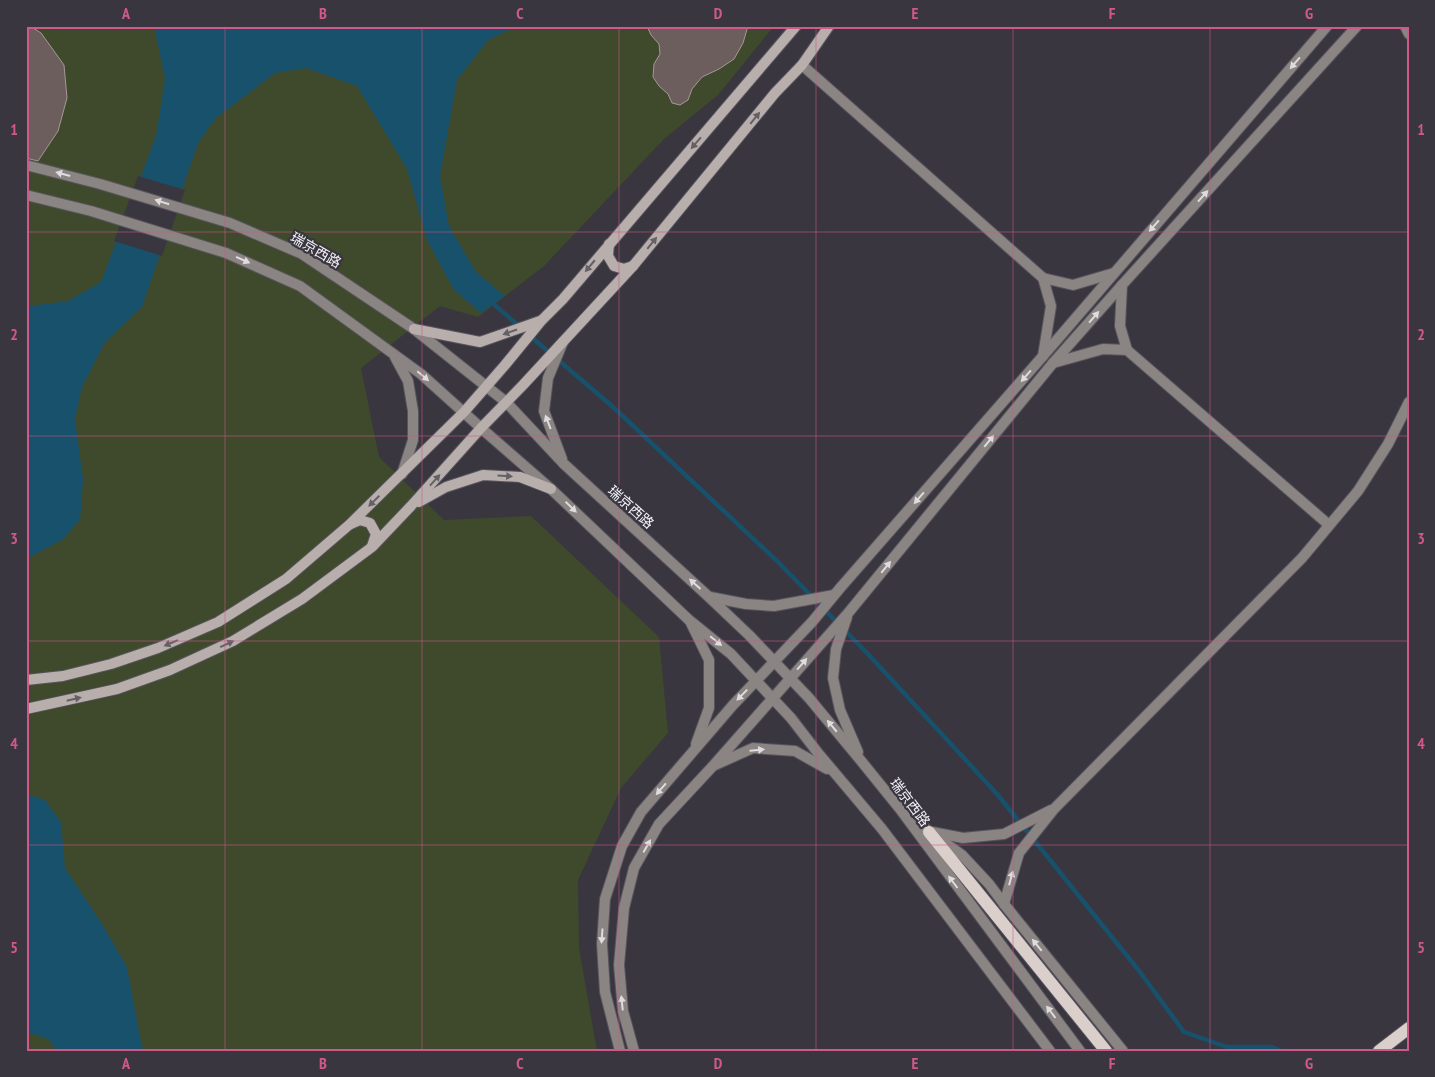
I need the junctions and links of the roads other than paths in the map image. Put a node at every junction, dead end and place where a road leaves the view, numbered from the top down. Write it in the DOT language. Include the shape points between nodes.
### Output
graph roads {
  1 [pos="796,26"];
  2 [pos="829,26"];
  3 [pos="1327,26"];
  4 [pos="1357,26"];
  5 [pos="1405,26"];
  6 [pos="1409,34"];
  7 [pos="802,65"];
  8 [pos="26,165"];
  9 [pos="26,195"];
  10 [pos="609,244"];
  11 [pos="633,266"];
  12 [pos="1114,273"];
  13 [pos="1043,278"];
  14 [pos="1122,285"];
  15 [pos="541,321"];
  16 [pos="414,329"];
  17 [pos="563,342"];
  18 [pos="1127,350"];
  19 [pos="393,354"];
  20 [pos="1043,356"];
  21 [pos="1053,363"];
  22 [pos="486,386"];
  23 [pos="506,402"];
  24 [pos="1409,402"];
  25 [pos="464,412"];
  26 [pos="480,428"];
  27 [pos="564,464"];
  28 [pos="402,474"];
  29 [pos="551,489"];
  30 [pos="411,506"];
  31 [pos="349,525"];
  32 [pos="1329,525"];
  33 [pos="372,547"];
  34 [pos="837,591"];
  35 [pos="709,597"];
  36 [pos="852,608"];
  37 [pos="689,620"];
  38 [pos="774,662"];
  39 [pos="790,678"];
  40 [pos="26,680"];
  41 [pos="756,681"];
  42 [pos="772,698"];
  43 [pos="26,709"];
  44 [pos="693,752"];
  45 [pos="862,762"];
  46 [pos="712,767"];
  47 [pos="833,772"];
  48 [pos="1053,809"];
  49 [pos="900,810"];
  50 [pos="928,832"];
  51 [pos="1004,904"];
  52 [pos="1409,1028"];
  53 [pos="620,1051"];
  54 [pos="634,1051"];
  55 [pos="1050,1051"];
  56 [pos="1080,1051"];
  57 [pos="1106,1051"];
  58 [pos="1123,1051"];
  59 [pos="1379,1051"];
  1 -- 10 [label="main road, one-way"];
  2 -- 7 [label="main road"];
  3 -- 12 [label="street, one-way"];
  14 -- 4 [label="street, one-way"];
  5 -- 6 [label="street"];
  11 -- 7 [label="main road, one-way" via="775,93"];
  7 -- 13 [label="street"];
  16 -- 8 [label="street, 瑞京西路, one-way" via="302,254 230,223"];
  9 -- 19 [label="street, one-way" via="226,252 300,286"];
  10 -- 11 [label="main road" via="608,256 614,266 624,269"];
  10 -- 15 [label="main road, one-way"];
  11 -- 17 [label="main road"];
  12 -- 13 [label="street" via="1073,285"];
  12 -- 20 [label="street"];
  13 -- 20 [label="street" via="1051,306"];
  14 -- 18 [label="street" via="1120,326"];
  21 -- 14 [label="street, one-way"];
  15 -- 16 [label="main road, one-way" via="480,342"];
  15 -- 22 [label="main road"];
  16 -- 22 [label="street, 瑞京西路"];
  17 -- 23 [label="main road"];
  27 -- 17 [label="street, one-way" via="544,411 548,378"];
  18 -- 21 [label="street" via="1102,349"];
  18 -- 32 [label="street"];
  19 -- 25 [label="street, one-way"];
  19 -- 28 [label="street" via="408,381 413,411 414,440"];
  20 -- 34 [label="street, one-way"];
  36 -- 21 [label="street, one-way"];
  22 -- 23 [label="street, 瑞京西路"];
  22 -- 25 [label="main road"];
  23 -- 26 [label="main road"];
  23 -- 27 [label="street, 瑞京西路"];
  24 -- 32 [label="street" via="1368,476"];
  25 -- 26 [label="street"];
  25 -- 28 [label="main road"];
  26 -- 29 [label="street"];
  30 -- 26 [label="main road, one-way"];
  35 -- 27 [label="street, 瑞京西路, one-way"];
  28 -- 31 [label="main road, one-way"];
  30 -- 29 [label="main road, one-way" via="446,487 483,475 520,477"];
  29 -- 37 [label="street, one-way"];
  30 -- 33 [label="main road"];
  31 -- 33 [label="main road" via="360,520 370,523 376,534"];
  31 -- 40 [label="main road, one-way" via="286,579 218,622 111,664 63,676"];
  32 -- 48 [label="street" via="1302,558"];
  43 -- 33 [label="main road, one-way" via="117,689 170,670 233,641 302,599"];
  34 -- 35 [label="street" via="774,606"];
  34 -- 38 [label="street"];
  35 -- 38 [label="street, 瑞京西路"];
  39 -- 36 [label="street, one-way"];
  36 -- 45 [label="street" via="836,649 833,678 840,710"];
  37 -- 41 [label="street, one-way" via="731,654"];
  37 -- 44 [label="street" via="709,660 710,708"];
  38 -- 39 [label="street, 瑞京西路"];
  38 -- 41 [label="street"];
  39 -- 42 [label="street"];
  45 -- 39 [label="street, 瑞京西路, one-way"];
  41 -- 42 [label="street"];
  41 -- 44 [label="street, one-way"];
  42 -- 46 [label="street"];
  42 -- 47 [label="street"];
  44 -- 53 [label="street, one-way" via="641,812 622,846 605,900 602,944 605,992"];
  45 -- 49 [label="street, 瑞京西路"];
  46 -- 47 [label="street, one-way" via="753,748 795,751"];
  54 -- 46 [label="street, one-way" via="623,1011 619,965 624,908 634,868 659,824"];
  47 -- 55 [label="street" via="882,829"];
  48 -- 50 [label="street" via="1004,834 963,838"];
  51 -- 48 [label="street, one-way" via="1019,852"];
  49 -- 50 [label="street"];
  56 -- 49 [label="street, 瑞京西路, one-way"];
  50 -- 51 [label="street" via="962,855"];
  50 -- 57 [label="main road"];
  58 -- 51 [label="street, one-way"];
  52 -- 59 [label="main road"];
}
